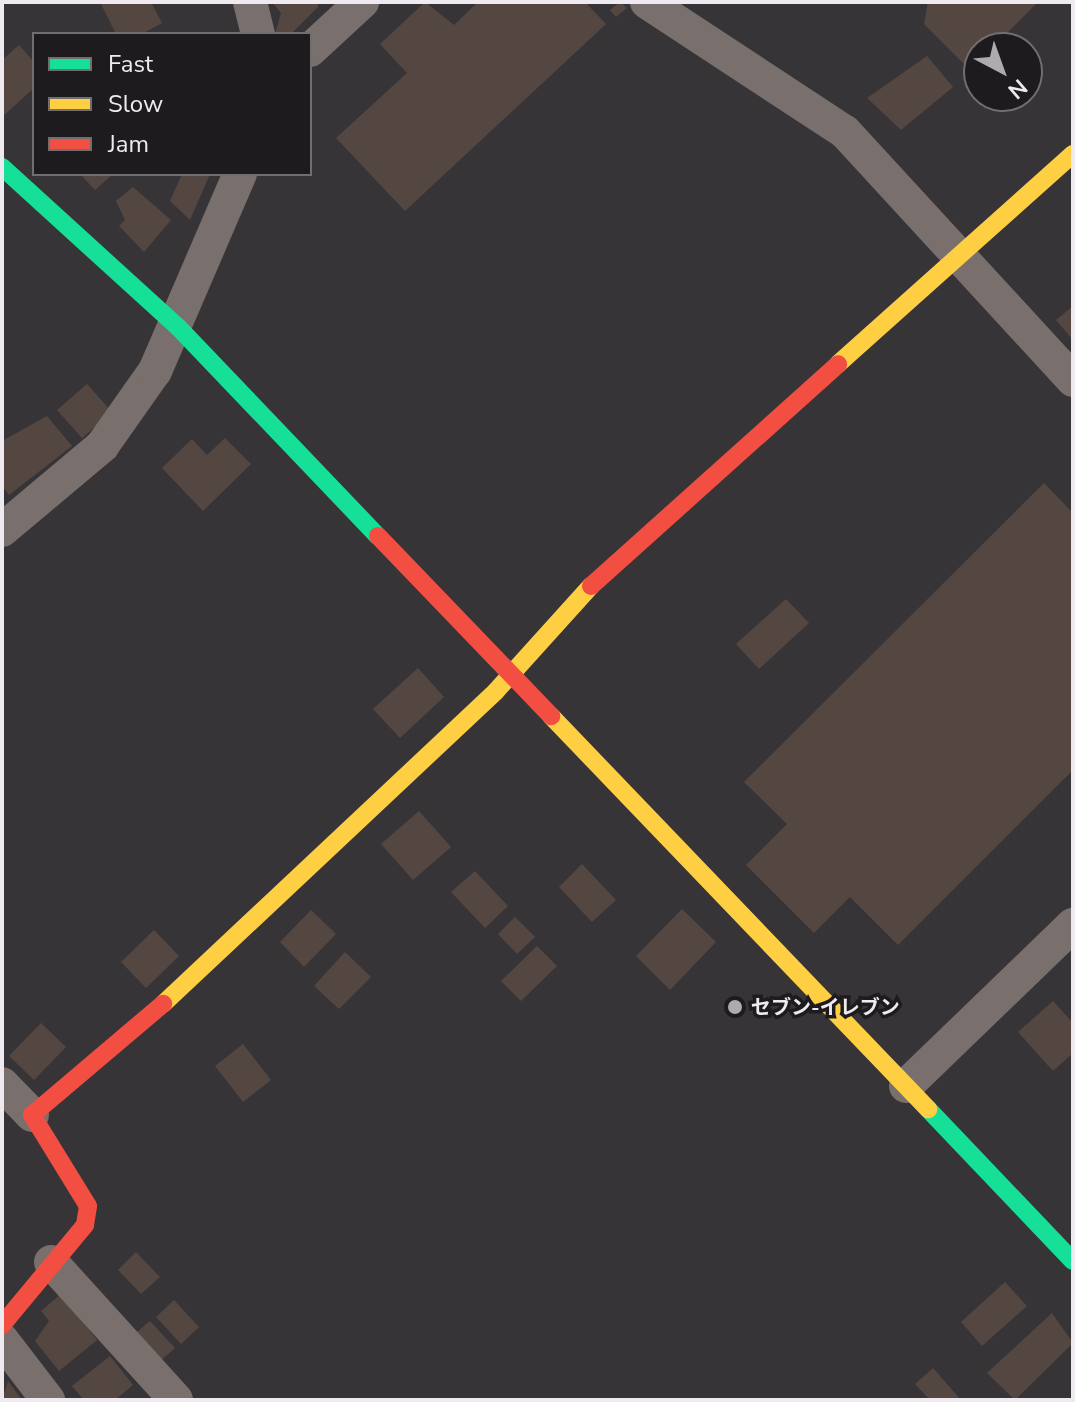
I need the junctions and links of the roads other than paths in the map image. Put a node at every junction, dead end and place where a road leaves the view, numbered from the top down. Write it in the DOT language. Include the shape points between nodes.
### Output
graph roads {
  1 [pos="250,2"];
  2 [pos="362,2"];
  3 [pos="647,2"];
  4 [pos="258,32"];
  5 [pos="312,48"];
  6 [pos="1073,154"];
  7 [pos="2,167"];
  8 [pos="239,176"];
  9 [pos="963,256"];
  10 [pos="178,327"];
  11 [pos="1073,380"];
  12 [pos="2,530"];
  13 [pos="508,670"];
  14 [pos="1073,925"];
  15 [pos="2,1084"];
  16 [pos="906,1086"];
  17 [pos="32,1115"];
  18 [pos="1073,1261"];
  19 [pos="51,1262"];
  20 [pos="2,1325"];
  21 [pos="2,1340"];
  22 [pos="48,1400"];
  23 [pos="176,1400"];
  1 -- 4 [label="street"];
  2 -- 5 [label="street"];
  3 -- 9 [label="street" via="845,132"];
  6 -- 9 [label="street"];
  7 -- 10 [label="street"];
  8 -- 10 [label="street"];
  9 -- 11 [label="street"];
  9 -- 13 [label="street" via="565,609"];
  10 -- 12 [label="street" via="102,446"];
  10 -- 13 [label="street"];
  13 -- 16 [label="street"];
  13 -- 17 [label="street" via="496,691 248,931"];
  14 -- 16 [label="street"];
  15 -- 17 [label="street"];
  16 -- 18 [label="street"];
  17 -- 19 [label="street" via="88,1206 85,1225"];
  19 -- 20 [label="street"];
  19 -- 23 [label="street"];
  21 -- 22 [label="street"];
}
